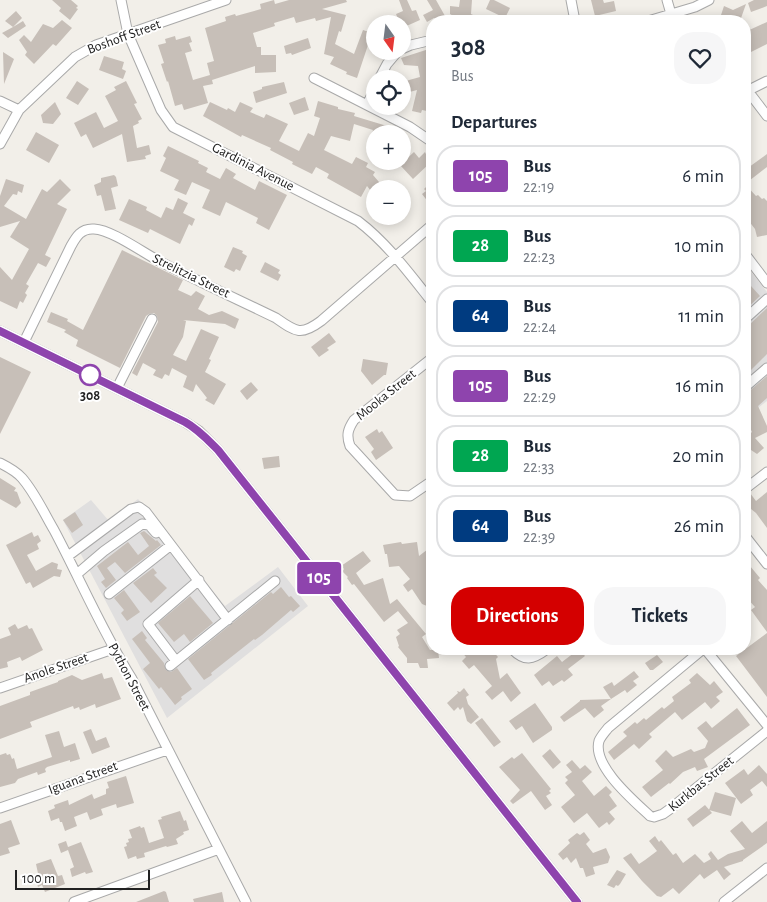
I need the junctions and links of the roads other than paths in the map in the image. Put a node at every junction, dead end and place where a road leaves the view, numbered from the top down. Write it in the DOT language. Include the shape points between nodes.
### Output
graph roads {
  1 [pos="121,0"];
  2 [pos="226,0"];
  3 [pos="571,0"];
  4 [pos="667,0"];
  5 [pos="710,0"];
  6 [pos="671,14"];
  7 [pos="574,15"];
  8 [pos="668,15"];
  9 [pos="128,34"];
  10 [pos="426,42"];
  11 [pos="411,46"];
  12 [pos="314,78"];
  13 [pos="767,81"];
  14 [pos="751,89"];
  15 [pos="751,97"];
  16 [pos="0,101"];
  17 [pos="366,104"];
  18 [pos="19,110"];
  19 [pos="387,115"];
  20 [pos="767,116"];
  21 [pos="426,138"];
  22 [pos="0,144"];
  23 [pos="426,230"];
  24 [pos="396,256"];
  25 [pos="751,262"];
  26 [pos="767,284"];
  27 [pos="426,294"];
  28 [pos="767,299"];
  29 [pos="751,314"];
  30 [pos="152,319"];
  31 [pos="0,331"];
  32 [pos="24,342"];
  33 [pos="426,363"];
  34 [pos="767,368"];
  35 [pos="751,382"];
  36 [pos="117,388"];
  37 [pos="0,463"];
  38 [pos="767,472"];
  39 [pos="426,485"];
  40 [pos="751,485"];
  41 [pos="751,544"];
  42 [pos="169,546"];
  43 [pos="68,556"];
  44 [pos="767,564"];
  45 [pos="76,574"];
  46 [pos="275,581"];
  47 [pos="197,582"];
  48 [pos="109,594"];
  49 [pos="226,622"];
  50 [pos="113,649"];
  51 [pos="519,655"];
  52 [pos="538,655"];
  53 [pos="697,655"];
  54 [pos="709,655"];
  55 [pos="0,688"];
  56 [pos="767,725"];
  57 [pos="767,730"];
  58 [pos="167,750"];
  59 [pos="0,808"];
  60 [pos="219,849"];
  61 [pos="767,868"];
  62 [pos="74,902"];
  63 [pos="246,902"];
  64 [pos="577,902"];
  65 [pos="724,902"];
  1 -- 9 [label="street, Gardinia Avenue"];
  2 -- 9 [label="street, Boshoff Street"];
  3 -- 7 [label="street"];
  4 -- 6 [label="street"];
  5 -- 6 [label="street"];
  6 -- 8 [label="street"];
  9 -- 18 [label="street, Boshoff Street" via="96,45 75,57"];
  9 -- 24 [label="street, Gardinia Avenue" via="161,110 172,127 358,221"];
  10 -- 11 [label="street"];
  12 -- 17 [label="street"];
  13 -- 14 [label="street"];
  15 -- 20 [label="street"];
  16 -- 18 [label="street"];
  18 -- 22 [label="street, Boshoff Street"];
  19 -- 21 [label="street"];
  23 -- 24 [label="street"];
  24 -- 27 [label="street, Gardinia Avenue"];
  24 -- 32 [label="street, Strelitzia Street" via="321,321 299,332 102,230 89,229 76,237"];
  25 -- 26 [label="street"];
  28 -- 29 [label="street"];
  30 -- 36 [label="street"];
  31 -- 32 [label="street"];
  32 -- 36 [label="street"];
  33 -- 39 [label="street, Mooka Street" via="354,420 348,428 347,437 350,446 395,496 410,496"];
  34 -- 35 [label="street"];
  36 -- 64 [label="street" via="190,425 218,450"];
  37 -- 43 [label="street, Python Street" via="15,471 31,490"];
  38 -- 40 [label="street"];
  41 -- 44 [label="street"];
  42 -- 43 [label="street" via="139,507 131,509"];
  42 -- 45 [label="street" via="149,525 142,524"];
  42 -- 47 [label="street"];
  42 -- 48 [label="street"];
  43 -- 45 [label="street, Python Street"];
  45 -- 50 [label="street, Python Street"];
  46 -- 49 [label="street"];
  47 -- 49 [label="street"];
  47 -- 49 [label="street" via="148,624 173,663"];
  50 -- 55 [label="street, Anole Street"];
  50 -- 58 [label="street, Python Street" via="132,679"];
  51 -- 52 [label="street" via="522,658"];
  53 -- 57 [label="street, Kurkbas Street" via="608,728 599,740 600,754 613,779 654,817 670,809"];
  54 -- 56 [label="street"];
  58 -- 59 [label="street, Iguana Street"];
  58 -- 60 [label="street, Python Street"];
  60 -- 62 [label="street"];
  60 -- 63 [label="street, Python Street"];
  61 -- 65 [label="street"];
}
